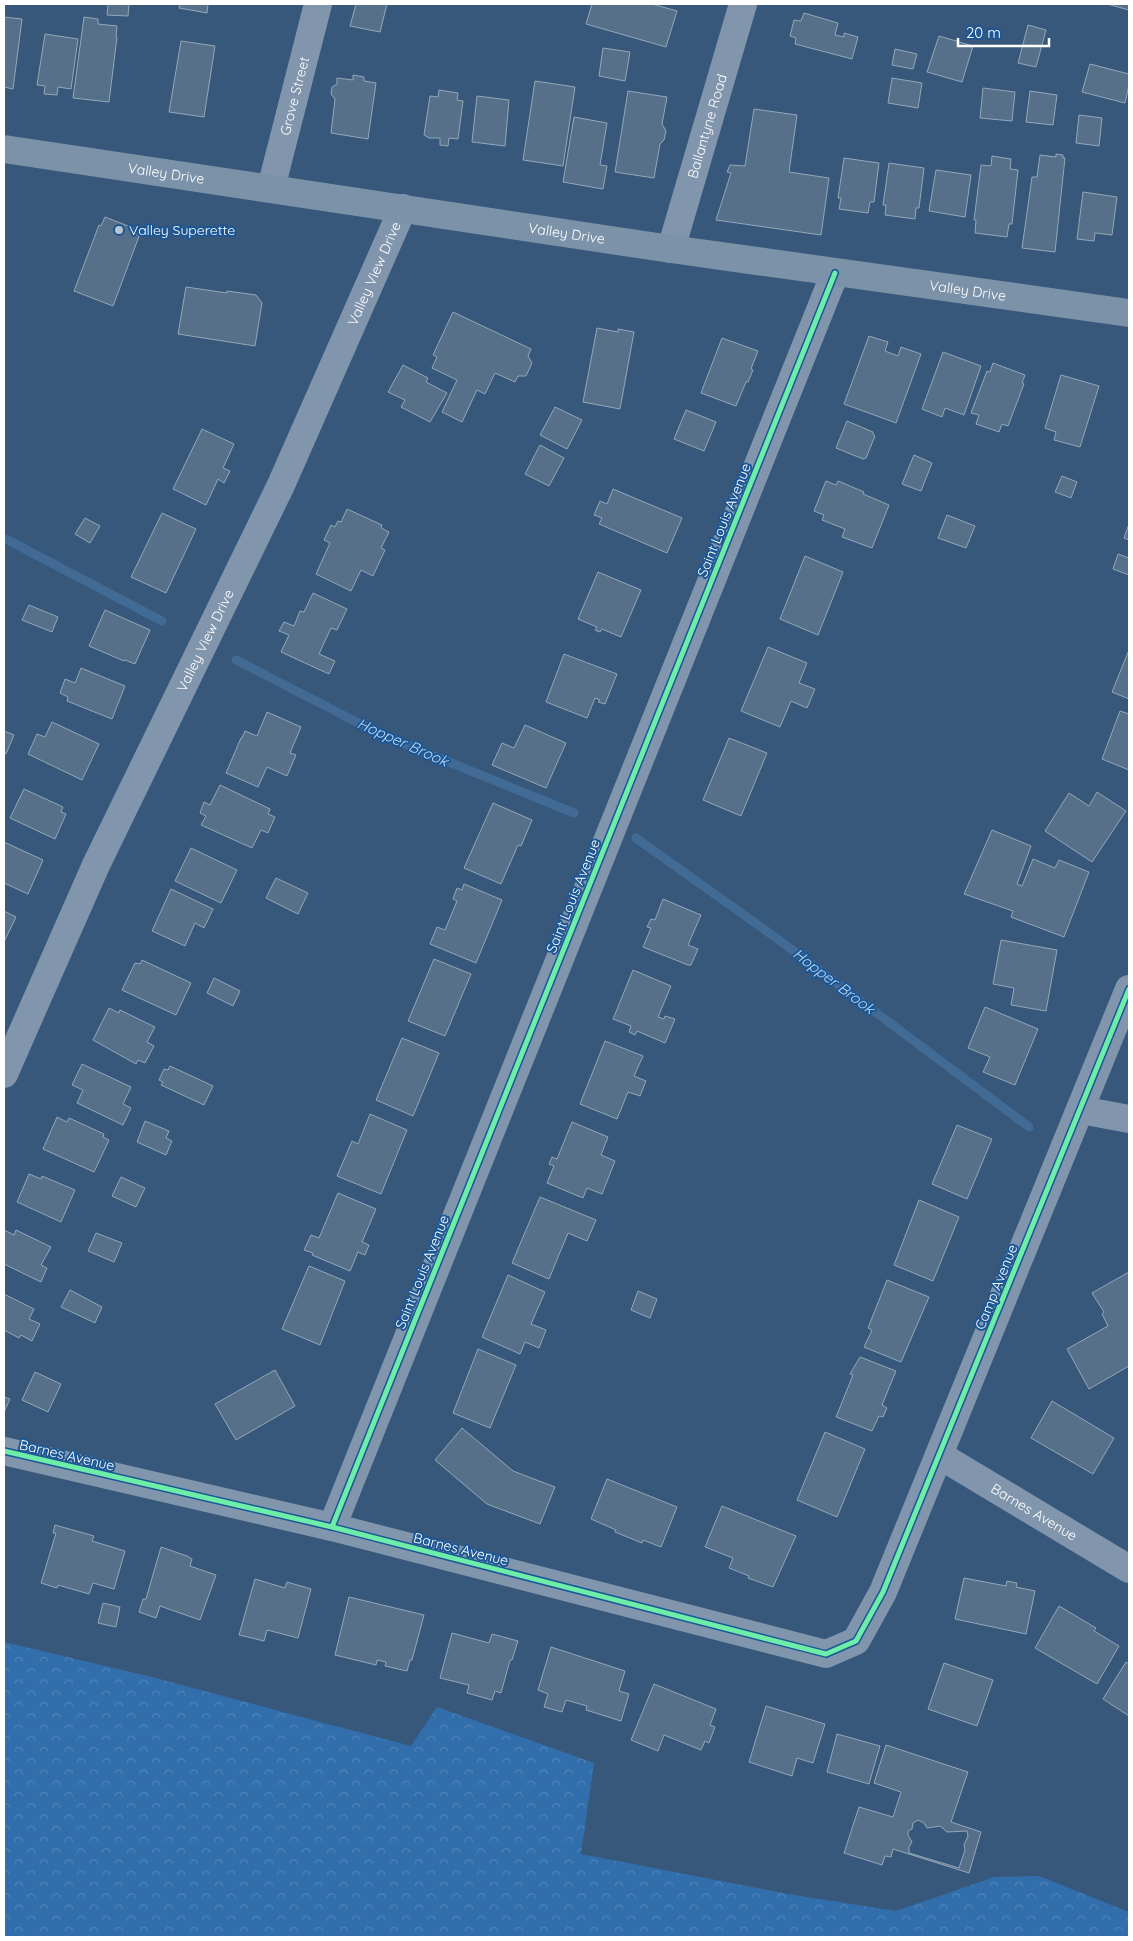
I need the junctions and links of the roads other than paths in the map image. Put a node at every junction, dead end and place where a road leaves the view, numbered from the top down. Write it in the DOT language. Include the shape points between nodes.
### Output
graph roads {
  1 [pos="318,4"];
  2 [pos="743,4"];
  3 [pos="4,149"];
  4 [pos="271,188"];
  5 [pos="403,208"];
  6 [pos="671,249"];
  7 [pos="835,273"];
  8 [pos="1129,313"];
  9 [pos="1129,989"];
  10 [pos="4,1074"];
  11 [pos="1081,1110"];
  12 [pos="1129,1119"];
  13 [pos="4,1451"];
  14 [pos="939,1455"];
  15 [pos="332,1527"];
  16 [pos="1129,1569"];
  17 [pos="883,1592"];
  1 -- 4 [label="street, Grove Street"];
  2 -- 6 [label="street, Ballantyne Road"];
  3 -- 4 [label="main road, Valley Drive"];
  4 -- 5 [label="main road, Valley Drive"];
  5 -- 6 [label="main road, Valley Drive"];
  5 -- 10 [label="street, Valley View Drive" via="280,485 96,865"];
  6 -- 7 [label="main road, Valley Drive"];
  7 -- 8 [label="main road, Valley Drive"];
  7 -- 15 [label="street, Saint Louis Avenue"];
  9 -- 11 [label="street, Camp Avenue"];
  11 -- 12 [label="street"];
  11 -- 14 [label="street, Camp Avenue"];
  13 -- 15 [label="street, Barnes Avenue"];
  14 -- 16 [label="street, Barnes Avenue"];
  14 -- 17 [label="street, Camp Avenue"];
  15 -- 17 [label="street, Barnes Avenue" via="826,1654 856,1641"];
}
